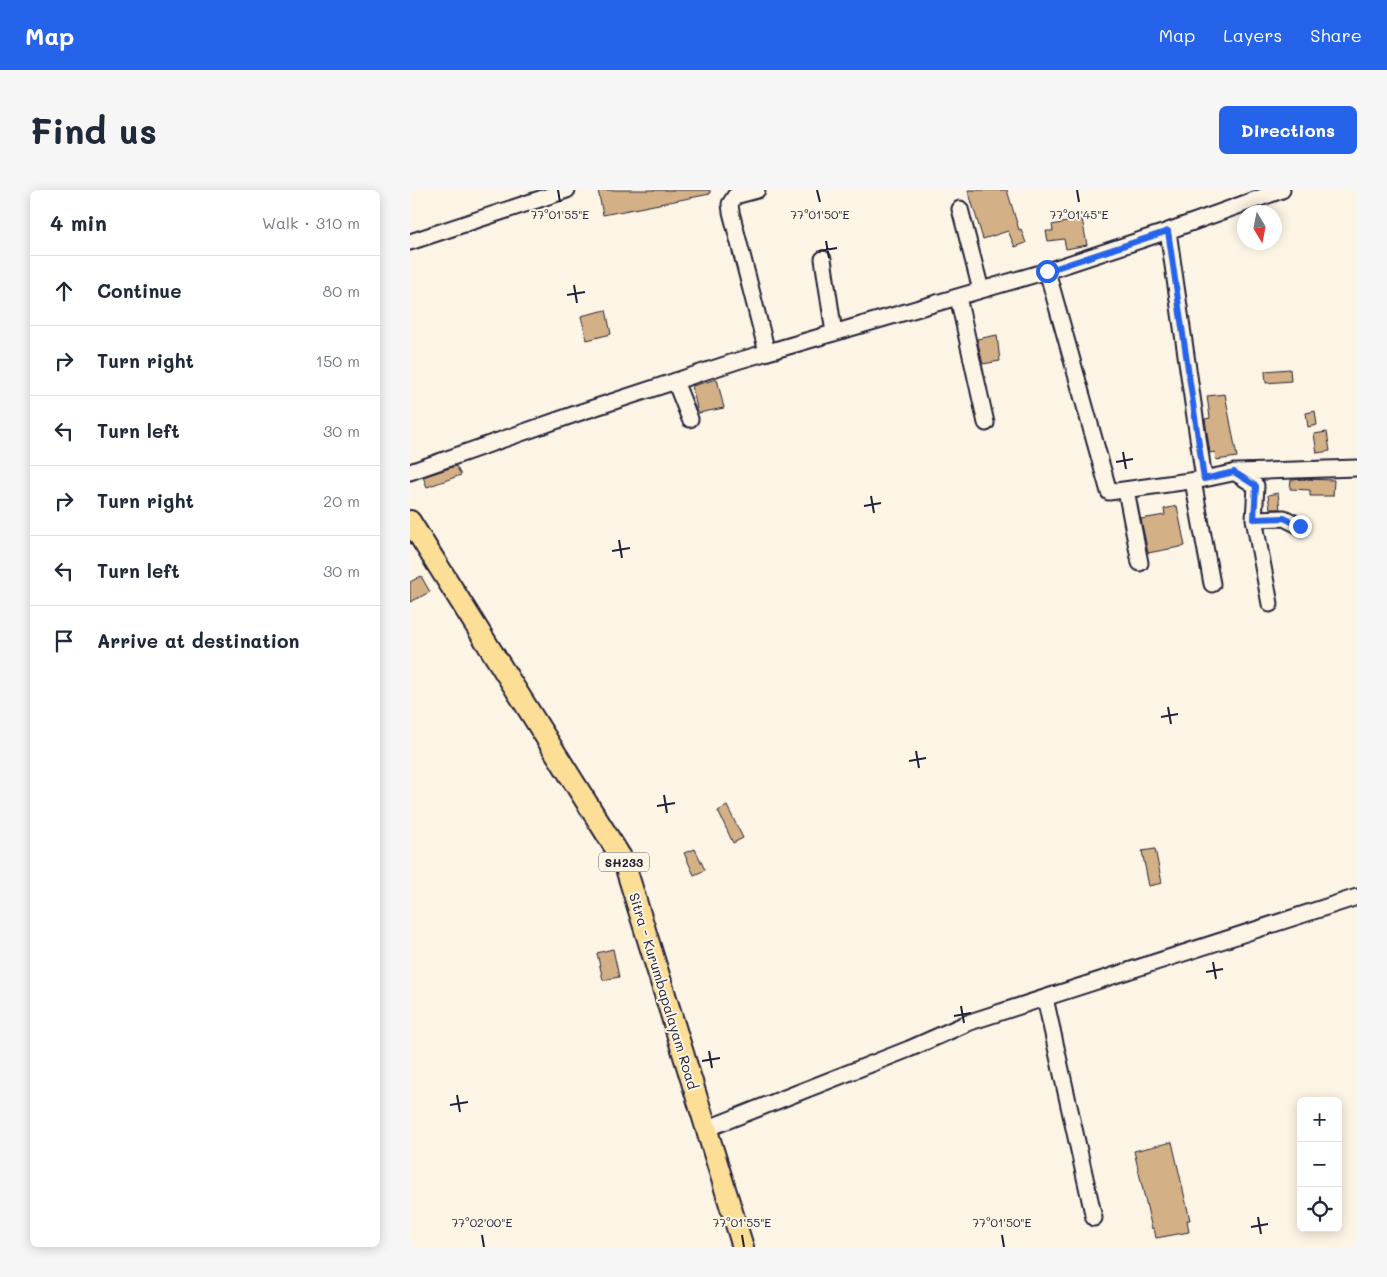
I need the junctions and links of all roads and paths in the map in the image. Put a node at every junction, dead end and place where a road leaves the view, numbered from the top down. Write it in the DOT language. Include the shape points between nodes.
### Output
graph roads {
  1 [pos="567,190"];
  2 [pos="757,190"];
  3 [pos="1282,190"];
  4 [pos="960,209"];
  5 [pos="1168,231"];
  6 [pos="410,242"];
  7 [pos="823,259"];
  8 [pos="1047,271"];
  9 [pos="981,290"];
  10 [pos="958,297"];
  11 [pos="834,333"];
  12 [pos="767,352"];
  13 [pos="675,381"];
  14 [pos="690,419"];
  15 [pos="986,423"];
  16 [pos="1357,468"];
  17 [pos="410,472"];
  18 [pos="1234,472"];
  19 [pos="1198,480"];
  20 [pos="1126,490"];
  21 [pos="1254,519"];
  22 [pos="410,521"];
  23 [pos="1300,526"];
  24 [pos="1140,563"];
  25 [pos="1212,584"];
  26 [pos="1270,604"];
  27 [pos="1357,897"];
  28 [pos="1045,998"];
  29 [pos="706,1129"];
  30 [pos="1094,1218"];
  31 [pos="743,1247"];
  1 -- 6 [label="street"];
  2 -- 12 [label="street" via="735,196 730,204"];
  3 -- 5 [label="street"];
  4 -- 9 [label="street"];
  5 -- 8 [label="street"];
  5 -- 19 [label="street"];
  7 -- 11 [label="street"];
  8 -- 9 [label="street"];
  8 -- 20 [label="street" via="1109,492"];
  9 -- 10 [label="street"];
  10 -- 11 [label="street"];
  10 -- 15 [label="street"];
  11 -- 12 [label="street"];
  12 -- 13 [label="street"];
  13 -- 14 [label="street"];
  13 -- 17 [label="street"];
  16 -- 18 [label="street"];
  18 -- 19 [label="street"];
  18 -- 21 [label="street" via="1256,486"];
  19 -- 20 [label="street"];
  19 -- 25 [label="street"];
  20 -- 24 [label="street"];
  21 -- 23 [label="street" via="1284,518"];
  21 -- 26 [label="street"];
  22 -- 29 [label="main road, Sitra - Kurumbapalayam Road / SH233" via="624,862"];
  27 -- 28 [label="street"];
  28 -- 29 [label="street" via="970,1022"];
  28 -- 30 [label="street"];
  29 -- 31 [label="main road, Sitra - Kurumbapalayam Road / SH233"];
}
